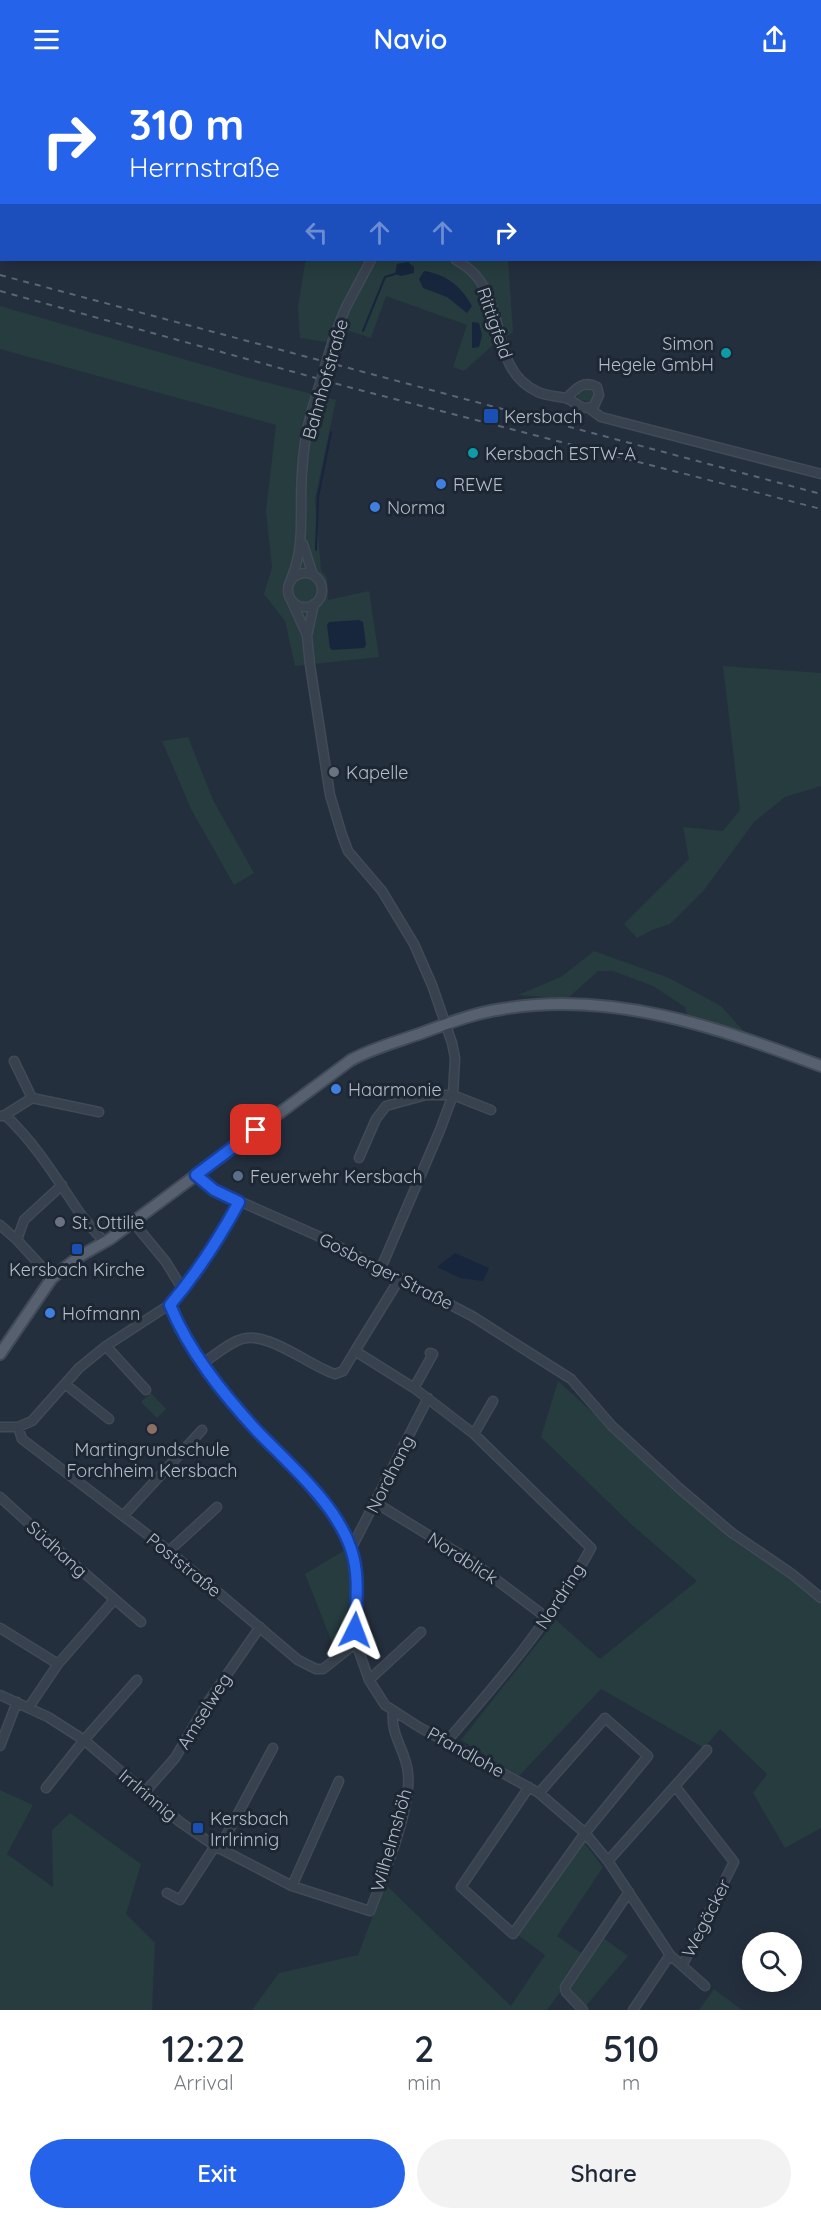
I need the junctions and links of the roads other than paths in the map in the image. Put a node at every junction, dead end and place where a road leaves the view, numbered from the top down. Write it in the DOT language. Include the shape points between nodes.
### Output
graph roads {
  1 [pos="370,261"];
  2 [pos="457,261"];
  3 [pos="567,398"];
  4 [pos="589,408"];
  5 [pos="821,474"];
  6 [pos="302,540"];
  7 [pos="313,575"];
  8 [pos="291,579"];
  9 [pos="292,602"];
  10 [pos="314,604"];
  11 [pos="307,636"];
  12 [pos="440,1026"];
  13 [pos="14,1061"];
  14 [pos="821,1066"];
  15 [pos="453,1095"];
  16 [pos="32,1098"];
  17 [pos="490,1110"];
  18 [pos="99,1112"];
  19 [pos="3,1116"];
  20 [pos="359,1158"];
  21 [pos="196,1175"];
  22 [pos="62,1185"];
  23 [pos="239,1202"];
  24 [pos="133,1222"];
  25 [pos="0,1225"];
  26 [pos="17,1240"];
  27 [pos="104,1242"];
  28 [pos="381,1268"];
  29 [pos="52,1278"];
  30 [pos="400,1278"];
  31 [pos="183,1290"];
  32 [pos="170,1305"];
  33 [pos="106,1346"];
  34 [pos="355,1351"];
  35 [pos="430,1353"];
  36 [pos="0,1354"];
  37 [pos="203,1363"];
  38 [pos="65,1384"];
  39 [pos="414,1388"];
  40 [pos="146,1390"];
  41 [pos="428,1398"];
  42 [pos="493,1401"];
  43 [pos="109,1419"];
  44 [pos="0,1427"];
  45 [pos="18,1427"];
  46 [pos="202,1430"];
  47 [pos="474,1434"];
  48 [pos="0,1497"];
  49 [pos="376,1503"];
  50 [pos="217,1507"];
  51 [pos="123,1516"];
  52 [pos="351,1549"];
  53 [pos="169,1551"];
  54 [pos="821,1599"];
  55 [pos="114,1600"];
  56 [pos="547,1618"];
  57 [pos="141,1622"];
  58 [pos="260,1627"];
  59 [pos="0,1628"];
  60 [pos="421,1632"];
  61 [pos="356,1643"];
  62 [pos="58,1664"];
  63 [pos="137,1680"];
  64 [pos="369,1680"];
  65 [pos="0,1695"];
  66 [pos="17,1702"];
  67 [pos="29,1707"];
  68 [pos="393,1711"];
  69 [pos="84,1740"];
  70 [pos="447,1741"];
  71 [pos="0,1746"];
  72 [pos="273,1748"];
  73 [pos="707,1750"];
  74 [pos="339,1781"];
  75 [pos="675,1786"];
  76 [pos="529,1787"];
  77 [pos="46,1788"];
  78 [pos="145,1792"];
  79 [pos="539,1793"];
  80 [pos="585,1833"];
  81 [pos="217,1847"];
  82 [pos="608,1861"];
  83 [pos="292,1886"];
  84 [pos="629,1892"];
  85 [pos="167,1893"];
  86 [pos="370,1911"];
  87 [pos="670,1955"];
  88 [pos="683,1964"];
  89 [pos="705,1986"];
  90 [pos="583,2010"];
  91 [pos="633,2010"];
  1 -- 6 [label="street, Bahnhofstraße, bridge" via="345,309 311,413 302,474"];
  2 -- 3 [label="street, Rittigfeld" via="475,275 488,294 505,355 516,375 536,391"];
  3 -- 4 [label="street, Rittigfeld"];
  3 -- 4 [label="street" via="582,385 593,385 600,395"];
  4 -- 5 [label="street, Rittigfeld" via="601,417"];
  6 -- 7 [label="street"];
  6 -- 8 [label="street"];
  7 -- 8 [label="street" via="302,573"];
  7 -- 10 [label="street" via="322,589"];
  8 -- 9 [label="street" via="288,588"];
  9 -- 10 [label="street" via="303,607"];
  9 -- 11 [label="street"];
  10 -- 11 [label="street"];
  11 -- 12 [label="street" via="330,795 342,835 348,851 382,891 414,944 432,985"];
  12 -- 14 [label="main road" via="501,1009 568,1005 621,1008 710,1027"];
  12 -- 15 [label="street" via="452,1043"];
  12 -- 21 [label="main road" via="351,1060"];
  13 -- 16 [label="street"];
  15 -- 17 [label="street"];
  15 -- 20 [label="street" via="426,1095 386,1106"];
  15 -- 28 [label="street"];
  16 -- 18 [label="street"];
  16 -- 19 [label="street"];
  19 -- 22 [label="street" via="22,1130"];
  21 -- 23 [label="street, Gosberger Straße" via="214,1190"];
  21 -- 24 [label="main road"];
  22 -- 26 [label="street" via="24,1220"];
  22 -- 27 [label="street"];
  23 -- 28 [label="street, Gosberger Straße"];
  23 -- 31 [label="street"];
  24 -- 27 [label="main road"];
  24 -- 31 [label="street"];
  25 -- 26 [label="street"];
  26 -- 29 [label="street"];
  27 -- 29 [label="main road"];
  28 -- 30 [label="street, Gosberger Straße"];
  29 -- 36 [label="main road"];
  30 -- 34 [label="street"];
  30 -- 54 [label="street, Gosberger Straße" via="472,1316 571,1378 612,1426 679,1488"];
  31 -- 32 [label="street"];
  32 -- 33 [label="street"];
  32 -- 37 [label="street" via="180,1329"];
  33 -- 38 [label="street"];
  33 -- 40 [label="street"];
  34 -- 37 [label="street" via="343,1371 335,1374 272,1342 253,1337 240,1339"];
  34 -- 39 [label="street, Nordring"];
  35 -- 39 [label="street" via="433,1354"];
  37 -- 52 [label="street" via="237,1408 329,1510"];
  38 -- 43 [label="street"];
  38 -- 45 [label="street" via="32,1421"];
  39 -- 41 [label="street, Nordring"];
  41 -- 47 [label="street, Nordring"];
  41 -- 49 [label="street, Nordhang"];
  42 -- 47 [label="street"];
  44 -- 45 [label="street"];
  45 -- 51 [label="street, Poststraße" via="22,1439"];
  46 -- 51 [label="street"];
  47 -- 56 [label="street, Nordring" via="591,1548"];
  48 -- 55 [label="street, Südhang"];
  49 -- 52 [label="street, Nordhang"];
  49 -- 56 [label="street, Nordblick" via="474,1563"];
  50 -- 53 [label="street"];
  51 -- 53 [label="street, Poststraße"];
  52 -- 61 [label="street" via="356,1571"];
  53 -- 58 [label="street, Poststraße"];
  55 -- 57 [label="street, Südhang"];
  55 -- 62 [label="street"];
  56 -- 70 [label="street, Nordring"];
  58 -- 61 [label="street, Poststraße" via="298,1660 316,1669 327,1667"];
  58 -- 78 [label="street, Amselweg" via="174,1758"];
  59 -- 62 [label="street"];
  60 -- 64 [label="street"];
  61 -- 64 [label="street"];
  62 -- 67 [label="street"];
  63 -- 69 [label="street"];
  64 -- 68 [label="street"];
  65 -- 66 [label="street, Irrlrinnig"];
  66 -- 67 [label="street, Irrlrinnig"];
  66 -- 71 [label="street"];
  67 -- 69 [label="street, Irrlrinnig"];
  68 -- 70 [label="street, Pfandlohe"];
  68 -- 86 [label="street, Wilhelmshöh" via="392,1724 407,1766 408,1794"];
  69 -- 77 [label="street"];
  69 -- 78 [label="street, Irrlrinnig"];
  70 -- 76 [label="street, Pfandlohe"];
  72 -- 81 [label="street"];
  73 -- 75 [label="street"];
  74 -- 83 [label="street"];
  75 -- 82 [label="street"];
  75 -- 88 [label="street, Wegäcker" via="735,1862"];
  76 -- 79 [label="street, Pfandlohe"];
  76 -- 80 [label="street" via="461,1887 513,1934"];
  78 -- 81 [label="street, Irrlrinnig"];
  79 -- 80 [label="street, Pfandlohe"];
  79 -- 80 [label="street" via="604,1718 622,1733 648,1758"];
  80 -- 82 [label="street, Pfandlohe"];
  81 -- 83 [label="street, Irrlrinnig"];
  81 -- 85 [label="street" via="180,1899"];
  82 -- 84 [label="street, Pfandlohe"];
  83 -- 86 [label="street, Irrlrinnig"];
  84 -- 87 [label="street, Pfandlohe"];
  84 -- 90 [label="street" via="565,1987"];
  87 -- 88 [label="street, Pfandlohe"];
  87 -- 91 [label="street"];
  88 -- 89 [label="street, Pfandlohe"];
}
